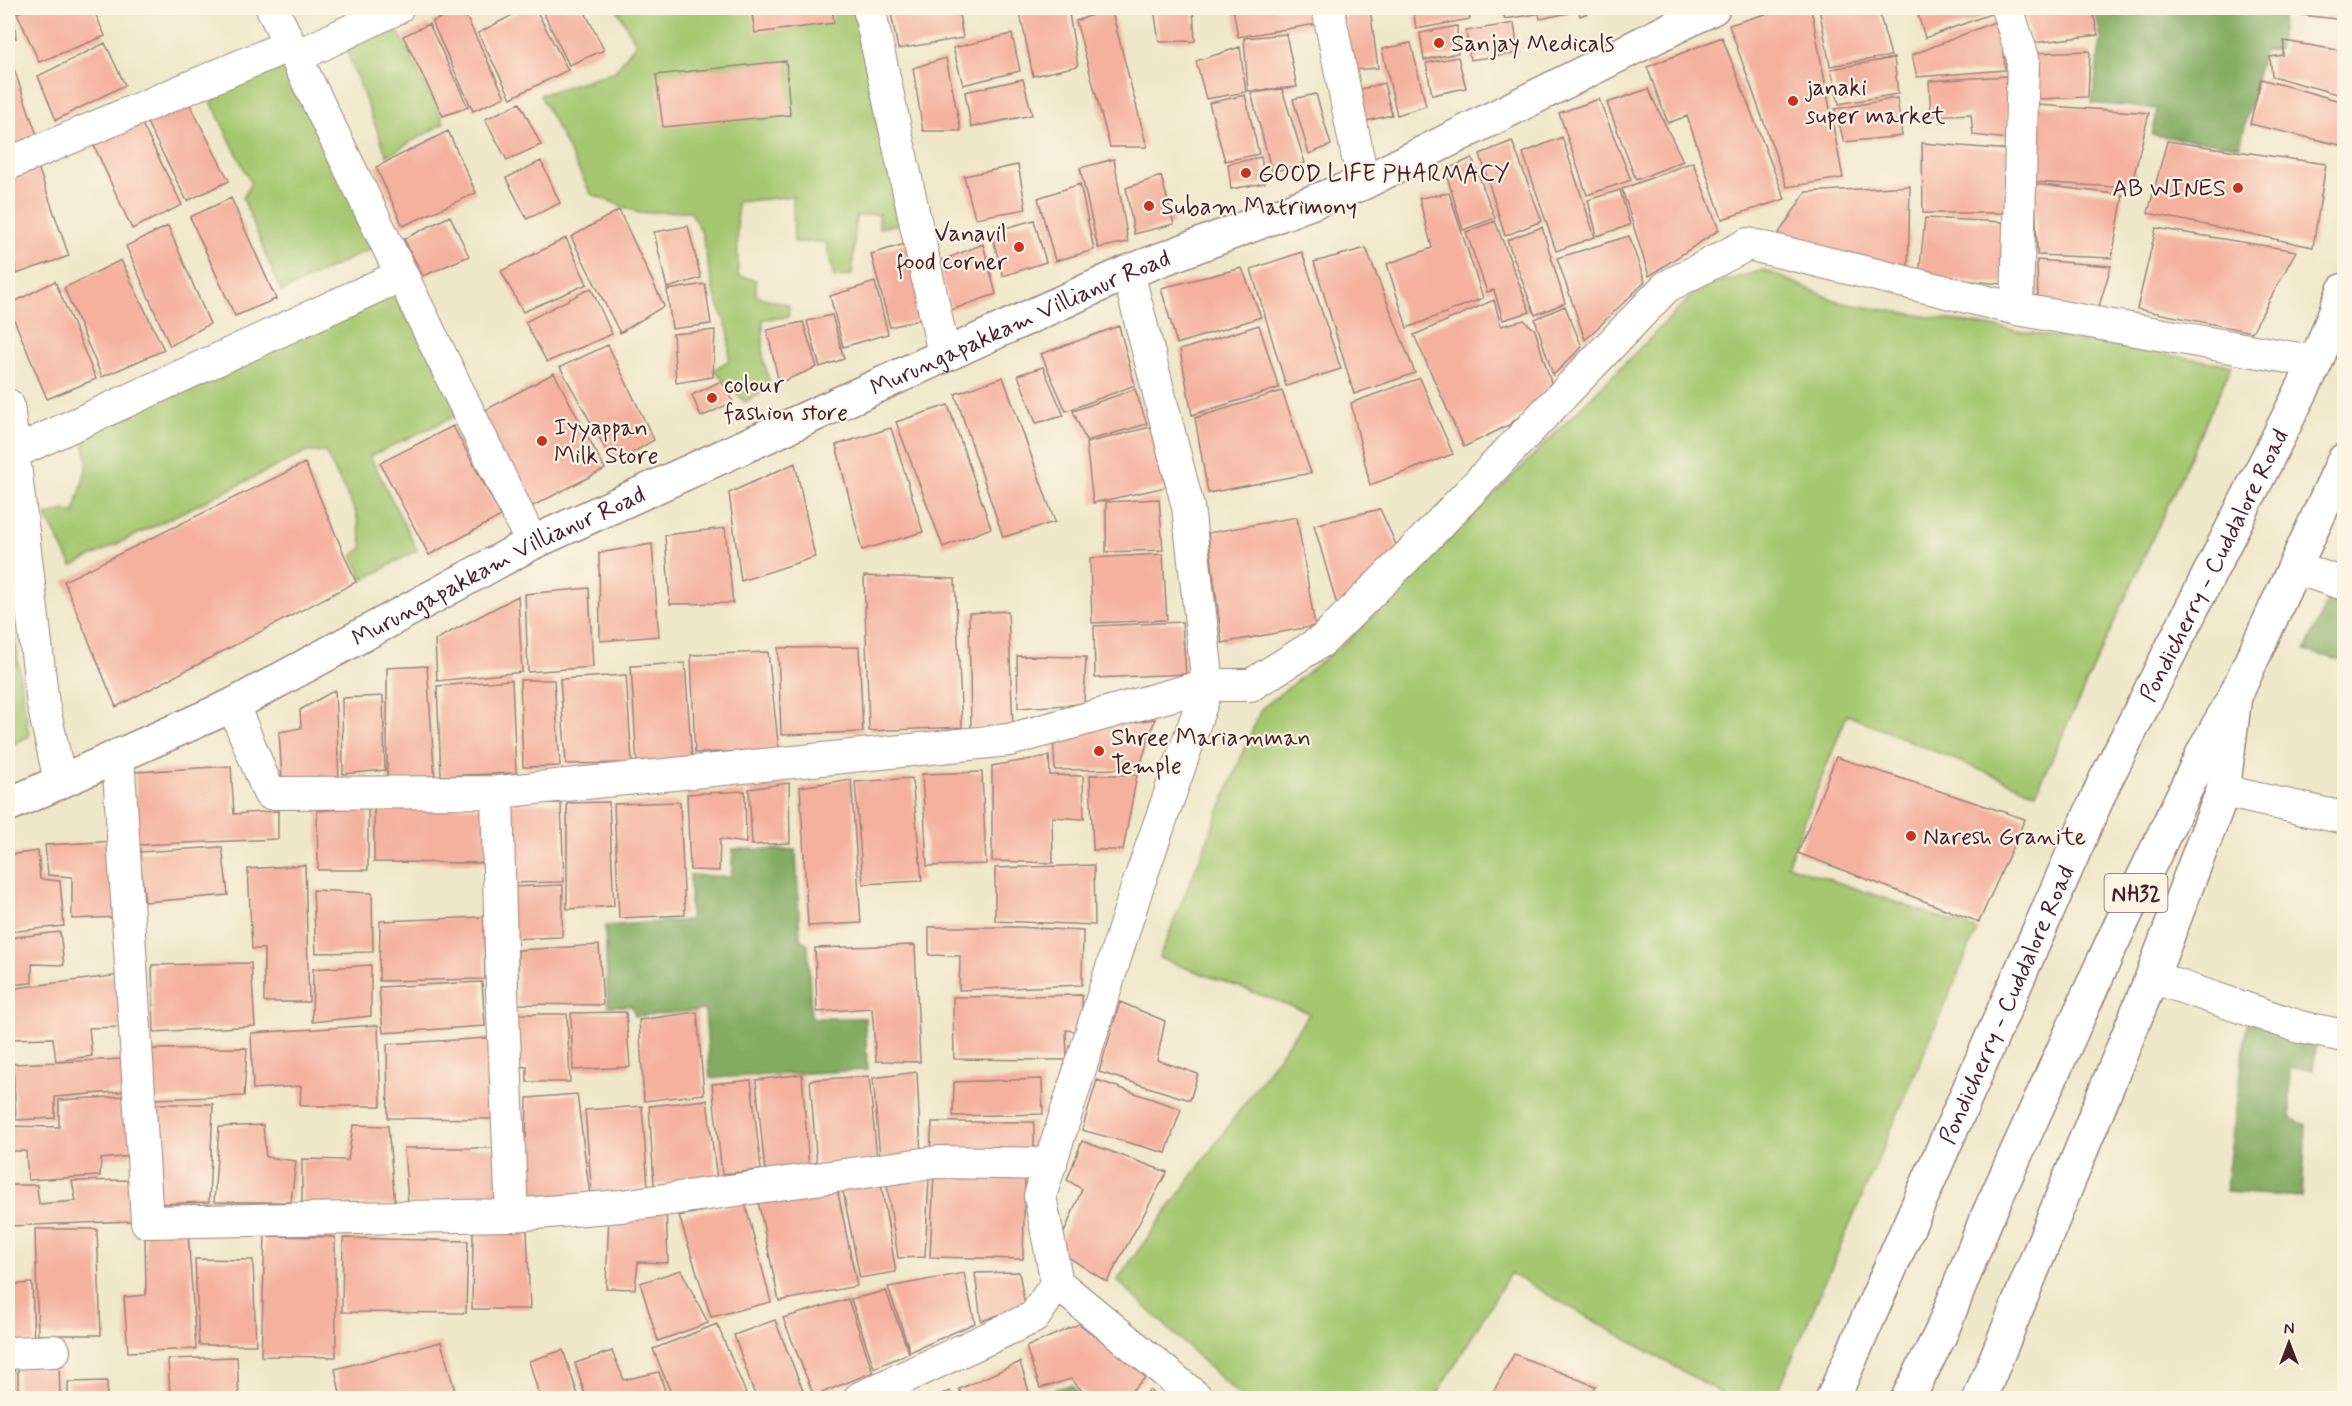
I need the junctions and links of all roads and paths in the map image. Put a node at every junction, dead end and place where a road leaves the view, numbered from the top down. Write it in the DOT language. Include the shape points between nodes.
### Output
graph roads {
  1 [pos="272,8"];
  2 [pos="397,8"];
  3 [pos="869,8"];
  4 [pos="1328,8"];
  5 [pos="2007,8"];
  6 [pos="1708,9"];
  7 [pos="293,51"];
  8 [pos="8,164"];
  9 [pos="1363,183"];
  10 [pos="1128,272"];
  11 [pos="402,275"];
  12 [pos="2344,290"];
  13 [pos="2017,309"];
  14 [pos="944,354"];
  15 [pos="2316,363"];
  16 [pos="8,405"];
  17 [pos="13,453"];
  18 [pos="2344,460"];
  19 [pos="532,543"];
  20 [pos="2296,568"];
  21 [pos="2344,584"];
  22 [pos="1208,685"];
  23 [pos="2235,696"];
  24 [pos="233,705"];
  25 [pos="118,755"];
  26 [pos="60,781"];
  27 [pos="2223,791"];
  28 [pos="497,792"];
  29 [pos="8,805"];
  30 [pos="2344,818"];
  31 [pos="2152,977"];
  32 [pos="2344,1036"];
  33 [pos="1051,1164"];
  34 [pos="512,1215"];
  35 [pos="1057,1283"];
  36 [pos="54,1351"];
  37 [pos="8,1353"];
  38 [pos="860,1398"];
  39 [pos="1197,1398"];
  40 [pos="1833,1398"];
  41 [pos="1908,1398"];
  42 [pos="1980,1398"];
  1 -- 7 [label="street"];
  2 -- 7 [label="street"];
  3 -- 14 [label="street"];
  4 -- 9 [label="street"];
  5 -- 13 [label="street" via="2023,58"];
  6 -- 9 [label="main road, Murungapakkam Villianur Road"];
  7 -- 8 [label="street"];
  7 -- 11 [label="street"];
  9 -- 10 [label="main road, Murungapakkam Villianur Road"];
  10 -- 14 [label="main road, Murungapakkam Villianur Road"];
  10 -- 22 [label="street" via="1188,507"];
  11 -- 17 [label="street"];
  11 -- 19 [label="street"];
  12 -- 15 [label="main road, Pondicherry - Cuddalore Road"];
  13 -- 15 [label="street"];
  13 -- 22 [label="street" via="1748,244 1666,287 1323,640 1251,685"];
  14 -- 19 [label="main road, Murungapakkam Villianur Road"];
  15 -- 40 [label="main road, Pondicherry - Cuddalore Road" via="2104,783"];
  16 -- 17 [label="street"];
  17 -- 26 [label="street" via="43,704"];
  18 -- 20 [label="main road, NH32"];
  19 -- 24 [label="main road, Murungapakkam Villianur Road"];
  20 -- 21 [label="street"];
  20 -- 23 [label="main road, NH32"];
  22 -- 28 [label="street" via="1009,740"];
  22 -- 33 [label="street" via="1137,888"];
  23 -- 27 [label="main road"];
  23 -- 41 [label="main road, NH32" via="2205,749 2112,945 1984,1222 1941,1333"];
  24 -- 25 [label="main road, Murungapakkam Villianur Road"];
  24 -- 28 [label="street" via="269,792"];
  25 -- 26 [label="main road, Murungapakkam Villianur Road"];
  25 -- 34 [label="street" via="147,1222"];
  26 -- 29 [label="main road, Murungapakkam Villianur Road"];
  27 -- 30 [label="street"];
  27 -- 31 [label="main road"];
  28 -- 34 [label="street"];
  31 -- 32 [label="street" via="2300,1027"];
  31 -- 42 [label="main road"];
  33 -- 34 [label="street" via="937,1162 621,1206"];
  33 -- 35 [label="street" via="1040,1196"];
  35 -- 38 [label="street" via="1034,1317"];
  35 -- 39 [label="street"];
  36 -- 37 [label="street"];
}
